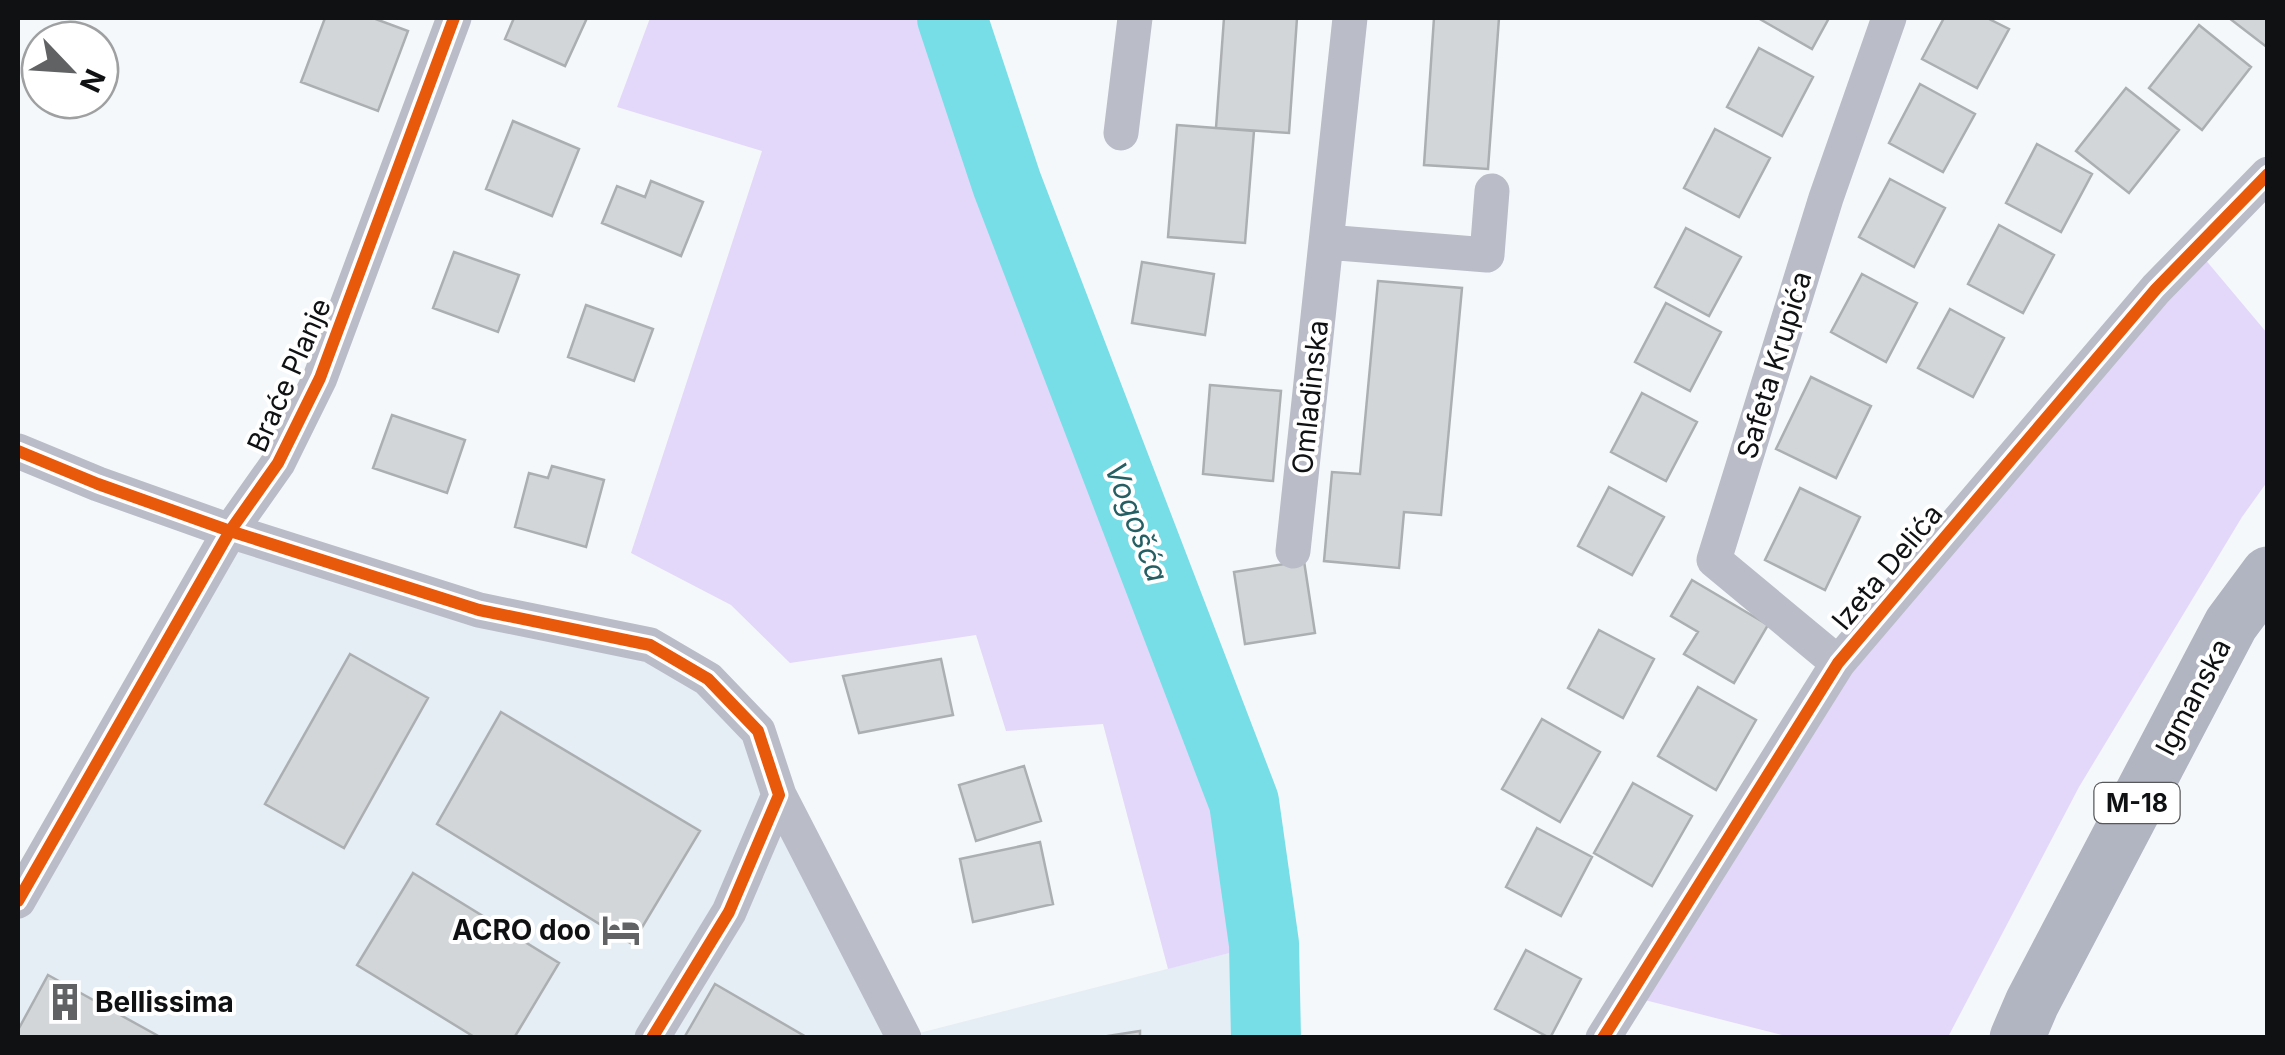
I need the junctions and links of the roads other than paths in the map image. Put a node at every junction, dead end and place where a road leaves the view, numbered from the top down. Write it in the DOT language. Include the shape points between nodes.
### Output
graph roads {
  1 [pos="454,18"];
  2 [pos="1135,18"];
  3 [pos="1350,18"];
  4 [pos="1889,18"];
  5 [pos="1121,132"];
  6 [pos="2268,174"];
  7 [pos="1492,190"];
  8 [pos="1326,242"];
  9 [pos="18,452"];
  10 [pos="230,531"];
  11 [pos="1293,552"];
  12 [pos="2268,574"];
  13 [pos="1838,663"];
  14 [pos="779,796"];
  15 [pos="18,901"];
  16 [pos="652,1038"];
  17 [pos="904,1038"];
  18 [pos="1603,1038"];
  19 [pos="2017,1038"];
  1 -- 10 [label="street, Braće Planje" via="320,378 273,472"];
  2 -- 5 [label="street"];
  3 -- 8 [label="street, Omladinska"];
  4 -- 13 [label="street, Safeta Krupića" via="1714,560"];
  6 -- 13 [label="street, Izeta Delića" via="2156,289"];
  7 -- 8 [label="street" via="1487,256"];
  8 -- 11 [label="street, Omladinska"];
  9 -- 10 [label="street"];
  10 -- 14 [label="street" via="479,610 650,646 708,679 758,731"];
  10 -- 15 [label="street, Braće Planje"];
  12 -- 19 [label="main road, Igmanska / M-18" via="2231,624"];
  13 -- 18 [label="street, Izeta Delića"];
  14 -- 16 [label="street" via="729,912"];
  14 -- 17 [label="street"];
}
